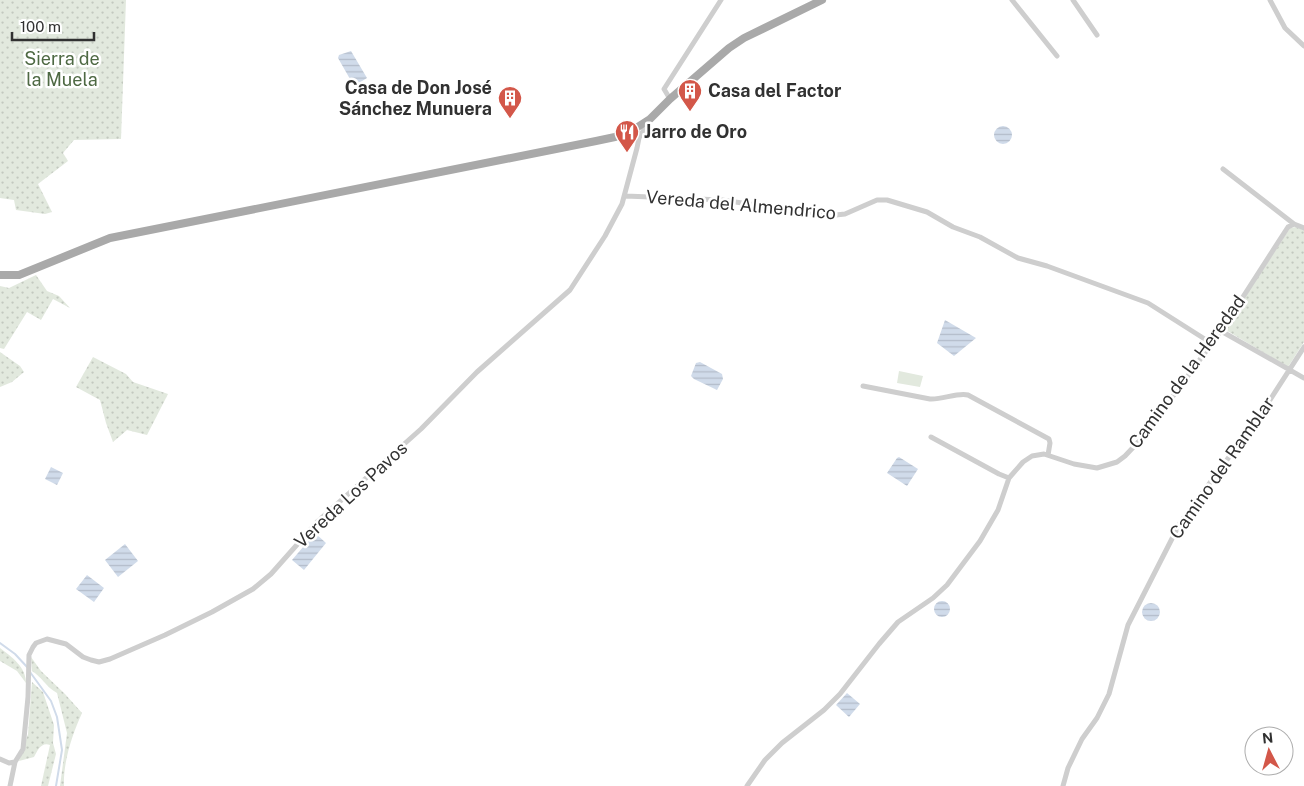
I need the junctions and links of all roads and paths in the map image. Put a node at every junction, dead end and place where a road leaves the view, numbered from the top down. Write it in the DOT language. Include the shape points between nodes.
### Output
graph roads {
  1 [pos="721,0"];
  2 [pos="822,0"];
  3 [pos="1012,0"];
  4 [pos="1073,0"];
  5 [pos="1270,0"];
  6 [pos="1097,35"];
  7 [pos="1304,46"];
  8 [pos="1057,56"];
  9 [pos="670,99"];
  10 [pos="650,119"];
  11 [pos="636,128"];
  12 [pos="639,138"];
  13 [pos="1223,169"];
  14 [pos="626,196"];
  15 [pos="1294,224"];
  16 [pos="1304,228"];
  17 [pos="0,276"];
  18 [pos="1221,331"];
  19 [pos="1211,342"];
  20 [pos="1304,347"];
  21 [pos="1289,370"];
  22 [pos="1304,378"];
  23 [pos="863,386"];
  24 [pos="931,436"];
  25 [pos="1048,455"];
  26 [pos="1009,478"];
  27 [pos="0,759"];
  28 [pos="15,762"];
  29 [pos="10,786"];
  30 [pos="747,786"];
  31 [pos="1063,786"];
  1 -- 9 [label="street" via="664,89"];
  2 -- 9 [label="main road" via="756,30 729,48"];
  3 -- 8 [label="street"];
  4 -- 6 [label="street"];
  5 -- 7 [label="street" via="1285,28"];
  9 -- 10 [label="main road"];
  10 -- 11 [label="main road"];
  10 -- 12 [label="street"];
  11 -- 12 [label="street"];
  11 -- 17 [label="main road" via="602,140 110,238 19,275"];
  12 -- 14 [label="street, Vereda Los Pavos"];
  13 -- 15 [label="street"];
  14 -- 19 [label="street, Vereda del Almendrico" via="722,200 836,215 877,200 886,200 927,212 1018,258 1148,303"];
  14 -- 28 [label="street, Vereda Los Pavos" via="570,290 318,521 271,574 253,589 165,635 104,661 83,657 66,644 47,639 36,643 28,655 23,749"];
  15 -- 16 [label="street"];
  15 -- 18 [label="street, Camino de la Heredad" via="1288,227"];
  18 -- 19 [label="street, Camino de la Heredad"];
  18 -- 21 [label="street"];
  19 -- 25 [label="street, Camino de la Heredad" via="1142,438 1117,462 1097,468 1087,467"];
  20 -- 21 [label="street, Camino del Ramblar"];
  21 -- 22 [label="street"];
  21 -- 31 [label="street, Camino del Ramblar" via="1261,414 1171,537 1128,625 1109,694 1082,739"];
  23 -- 25 [label="street" via="940,400 968,395 1049,439"];
  24 -- 26 [label="street"];
  25 -- 26 [label="street" via="1027,459"];
  26 -- 30 [label="street" via="990,524 947,586 898,622 840,694 782,743"];
  27 -- 28 [label="street"];
  28 -- 29 [label="street, Vereda Los Pavos"];
}
